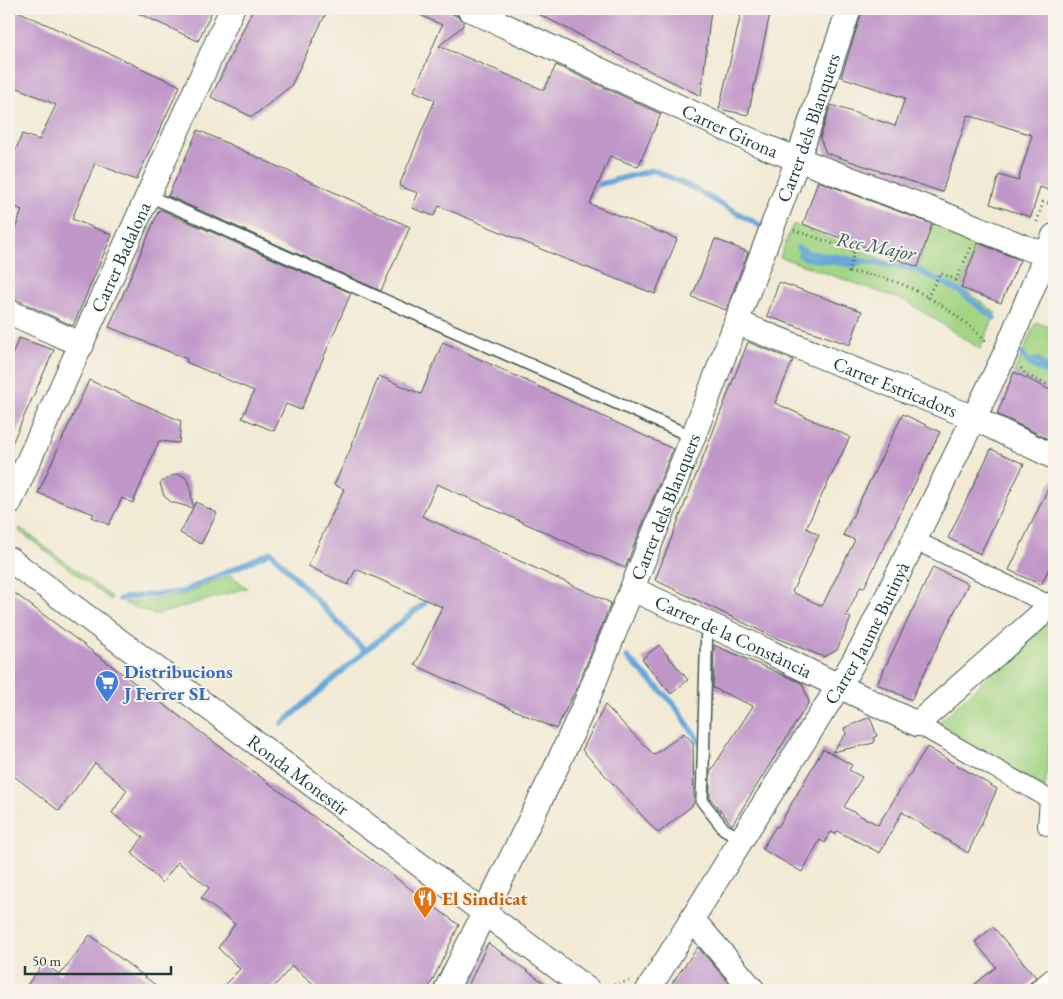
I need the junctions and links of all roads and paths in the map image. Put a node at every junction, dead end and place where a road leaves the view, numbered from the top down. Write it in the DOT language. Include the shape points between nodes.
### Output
graph roads {
  1 [pos="232,9"];
  2 [pos="469,9"];
  3 [pos="849,9"];
  4 [pos="504,16"];
  5 [pos="798,159"];
  6 [pos="147,195"];
  7 [pos="1054,199"];
  8 [pos="774,223"];
  9 [pos="979,228"];
  10 [pos="1046,249"];
  11 [pos="927,298"];
  12 [pos="9,312"];
  13 [pos="736,322"];
  14 [pos="995,344"];
  15 [pos="82,345"];
  16 [pos="1054,388"];
  17 [pos="974,418"];
  18 [pos="693,436"];
  19 [pos="1054,457"];
  20 [pos="9,504"];
  21 [pos="914,540"];
  22 [pos="9,559"];
  23 [pos="632,589"];
  24 [pos="1053,604"];
  25 [pos="707,623"];
  26 [pos="839,686"];
  27 [pos="917,724"];
  28 [pos="1054,736"];
  29 [pos="1048,799"];
  30 [pos="1054,828"];
  31 [pos="742,838"];
  32 [pos="484,913"];
  33 [pos="692,919"];
  34 [pos="1054,980"];
  35 [pos="643,985"];
  36 [pos="446,990"];
  37 [pos="588,990"];
  38 [pos="604,990"];
  39 [pos="753,990"];
  40 [pos="1042,990"];
  1 -- 6 [label="street, Carrer Badalona"];
  2 -- 4 [label="street, Carrer Girona"];
  3 -- 5 [label="street, Carrer dels Blanquers"];
  4 -- 5 [label="street, Carrer Girona" via="763,146"];
  5 -- 8 [label="street, Carrer dels Blanquers"];
  5 -- 9 [label="street, Carrer Girona"];
  6 -- 15 [label="street, Carrer Badalona"];
  6 -- 18 [label="lane"];
  7 -- 10 [label="path" via="1053,204 1042,202 1033,239"];
  8 -- 11 [label="path" via="854,251 849,272 881,277"];
  8 -- 13 [label="street, Carrer dels Blanquers"];
  9 -- 10 [label="street, Carrer Girona"];
  9 -- 11 [label="path" via="956,280 940,273"];
  10 -- 14 [label="street, Carrer Jaume Butinyà"];
  11 -- 14 [label="path" via="944,306"];
  12 -- 15 [label="street"];
  13 -- 17 [label="street, Carrer Estricadors"];
  13 -- 18 [label="street, Carrer dels Blanquers"];
  14 -- 16 [label="path" via="1020,364 1026,375"];
  14 -- 17 [label="street, Carrer Jaume Butinyà"];
  15 -- 20 [label="street, Carrer Badalona"];
  17 -- 19 [label="street, Carrer Estricadors"];
  17 -- 21 [label="street, Carrer Jaume Butinyà"];
  18 -- 23 [label="street, Carrer dels Blanquers"];
  21 -- 24 [label="street"];
  21 -- 26 [label="street, Carrer Jaume Butinyà" via="865,642"];
  22 -- 32 [label="street, Ronda Monestir"];
  23 -- 25 [label="street, Carrer de la Constància"];
  23 -- 32 [label="street, Carrer dels Blanquers" via="587,700"];
  24 -- 27 [label="street"];
  25 -- 26 [label="street, Carrer de la Constància"];
  25 -- 31 [label="lane" via="702,801 724,829"];
  26 -- 27 [label="street, Carrer de la Constància"];
  26 -- 31 [label="street, Carrer Jaume Butinyà"];
  27 -- 29 [label="street"];
  28 -- 29 [label="path"];
  29 -- 30 [label="street" via="1047,826"];
  31 -- 33 [label="street, Carrer Jaume Butinyà"];
  32 -- 36 [label="street, Carrer dels Blanquers"];
  32 -- 37 [label="street, Ronda Monestir"];
  33 -- 35 [label="street, Carrer Jaume Butinyà"];
  33 -- 39 [label="street"];
  34 -- 40 [label="street"];
  35 -- 38 [label="path" via="607,986"];
}
